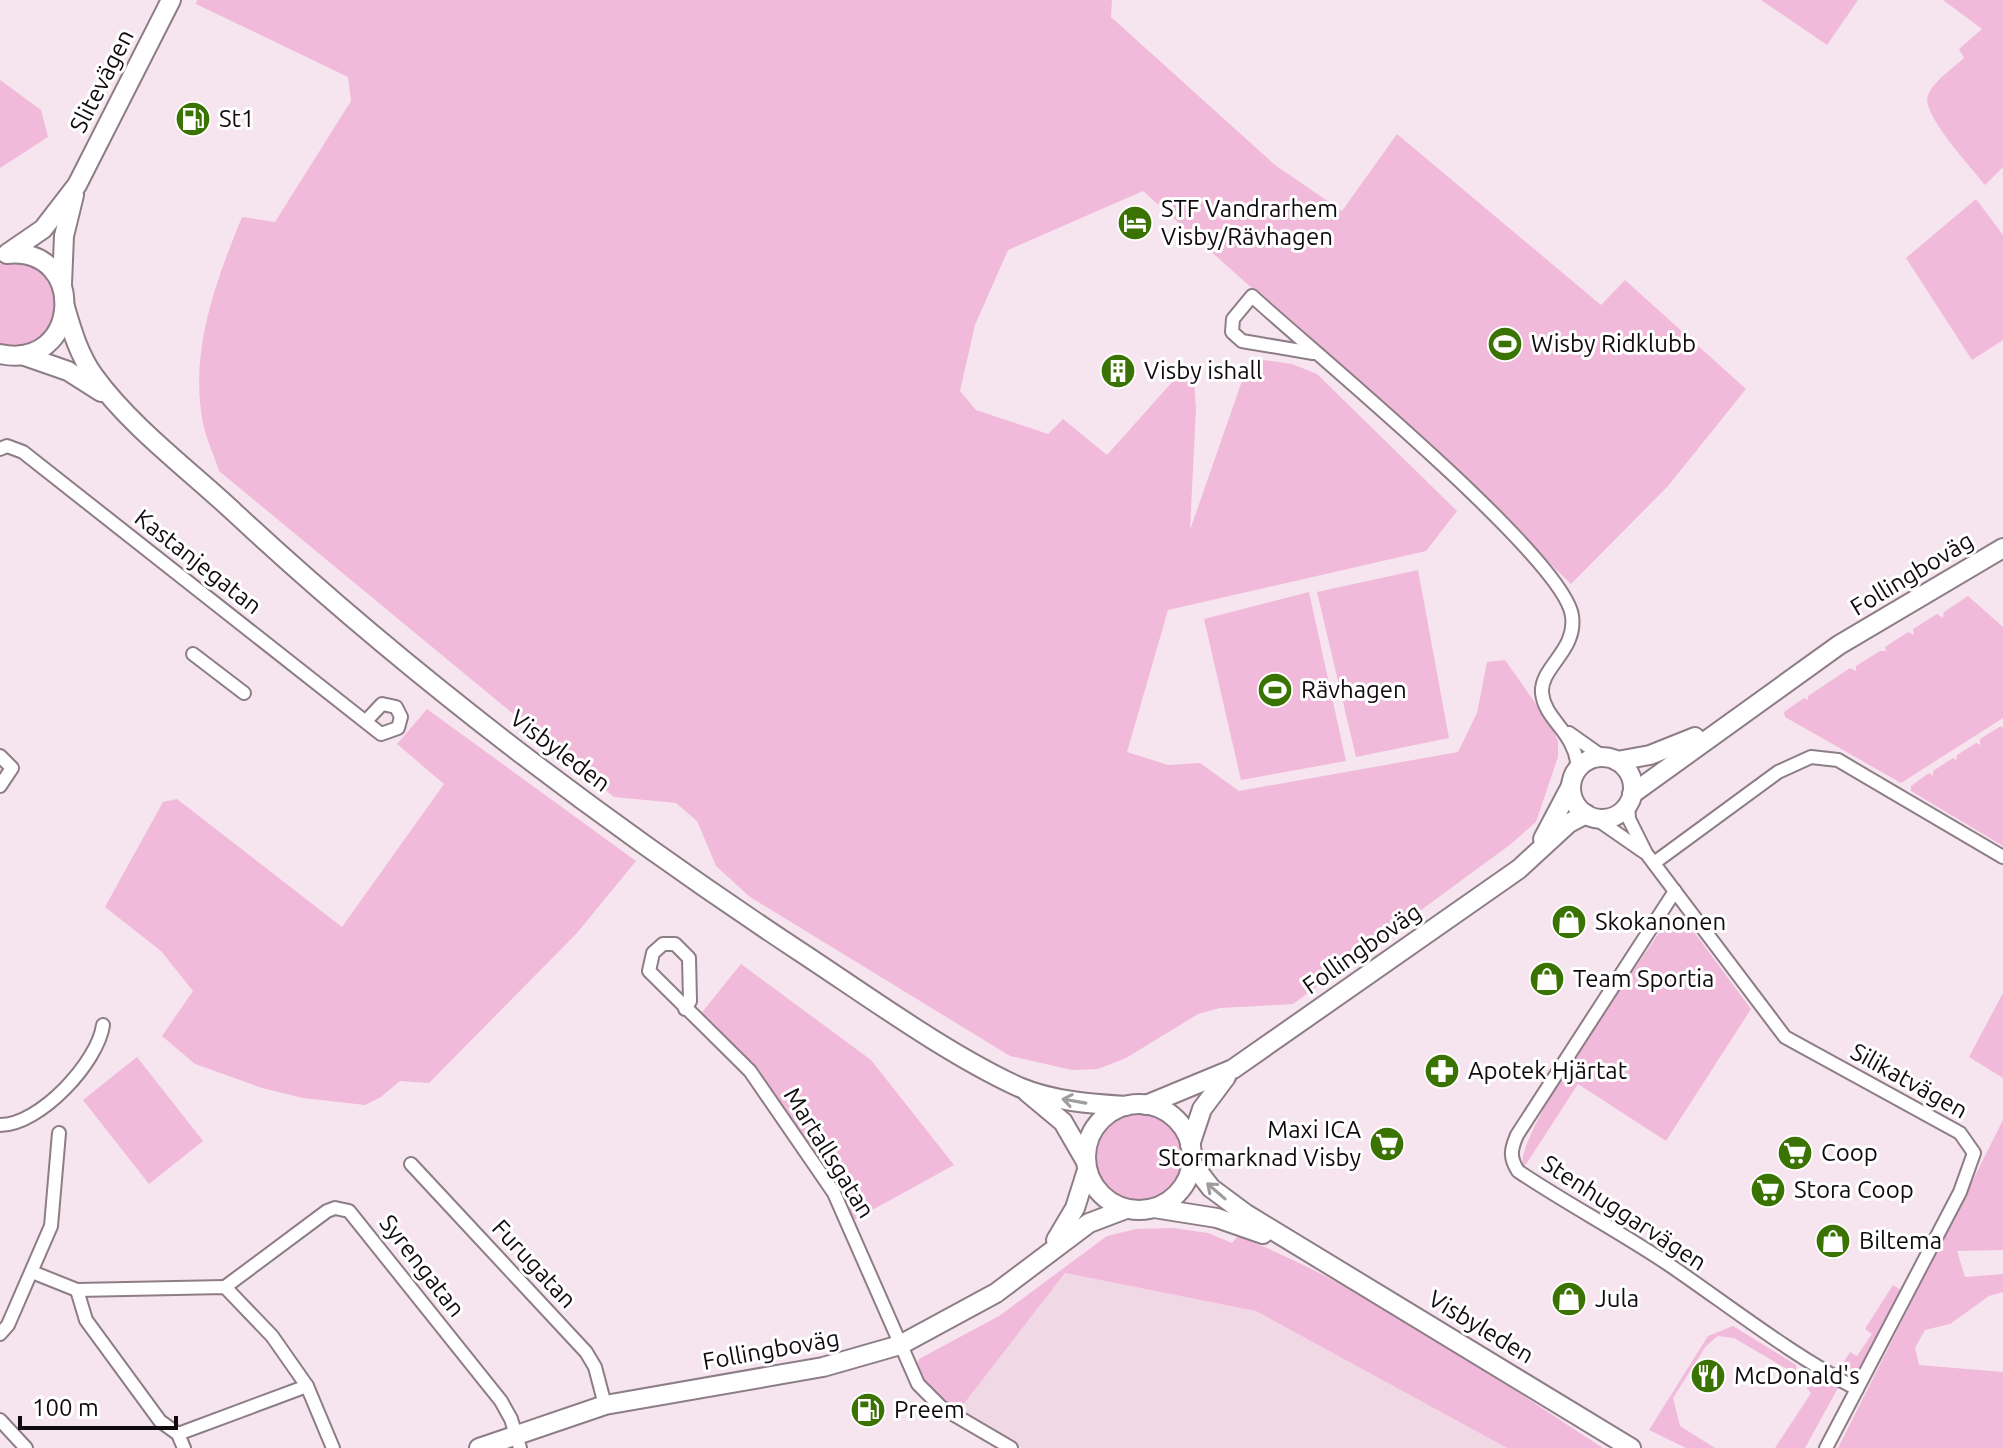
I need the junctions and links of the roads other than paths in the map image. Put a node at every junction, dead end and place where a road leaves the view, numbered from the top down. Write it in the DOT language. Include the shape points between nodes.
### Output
graph roads {
  1 [pos="171,0"];
  2 [pos="77,185"];
  3 [pos="4,254"];
  4 [pos="62,285"];
  5 [pos="65,307"];
  6 [pos="1313,353"];
  7 [pos="13,355"];
  8 [pos="0,366"];
  9 [pos="111,397"];
  10 [pos="0,449"];
  11 [pos="2003,548"];
  12 [pos="193,654"];
  13 [pos="244,693"];
  14 [pos="366,721"];
  15 [pos="1726,723"];
  16 [pos="1567,732"];
  17 [pos="0,756"];
  18 [pos="1610,759"];
  19 [pos="1574,777"];
  20 [pos="0,786"];
  21 [pos="1630,798"];
  22 [pos="1591,816"];
  23 [pos="2003,857"];
  24 [pos="1650,858"];
  25 [pos="1519,869"];
  26 [pos="1675,891"];
  27 [pos="685,1009"];
  28 [pos="103,1025"];
  29 [pos="1233,1069"];
  30 [pos="1022,1088"];
  31 [pos="1146,1105"];
  32 [pos="1126,1106"];
  33 [pos="0,1125"];
  34 [pos="59,1133"];
  35 [pos="1191,1154"];
  36 [pos="411,1164"];
  37 [pos="1086,1166"];
  38 [pos="1154,1208"];
  39 [pos="1126,1209"];
  40 [pos="1050,1249"];
  41 [pos="1303,1251"];
  42 [pos="32,1272"];
  43 [pos="225,1287"];
  44 [pos="77,1290"];
  45 [pos="0,1334"];
  46 [pos="900,1345"];
  47 [pos="307,1386"];
  48 [pos="1857,1389"];
  49 [pos="605,1405"];
  50 [pos="0,1420"];
  51 [pos="178,1434"];
  52 [pos="518,1441"];
  53 [pos="1829,1445"];
  54 [pos="26,1448"];
  55 [pos="184,1448"];
  56 [pos="333,1448"];
  57 [pos="479,1448"];
  58 [pos="1011,1448"];
  59 [pos="1631,1448"];
  1 -- 2 [label="main road, Slitevägen"];
  2 -- 3 [label="main road, Slitevägen" via="43,229"];
  2 -- 4 [label="main road, Slitevägen" via="64,236"];
  3 -- 4 [label="main road" via="40,260"];
  4 -- 5 [label="main road, Slitevägen"];
  5 -- 7 [label="main road" via="52,339 39,349"];
  5 -- 9 [label="main road, Visbyleden" via="82,357"];
  6 -- 6 [label="street" via="1242,341 1232,332 1233,319 1252,296"];
  6 -- 16 [label="street" via="1470,493 1566,595 1572,635 1542,693"];
  7 -- 8 [label="main road"];
  7 -- 9 [label="main road, Visbyleden" via="68,371"];
  9 -- 30 [label="main road, Visbyleden" via="359,622 574,793 720,899 891,1011"];
  10 -- 14 [label="street, Kastanjegatan" via="23,452"];
  11 -- 15 [label="main road, Follingboväg" via="1839,645"];
  12 -- 13 [label="street"];
  15 -- 18 [label="main road, Follingboväg" via="1650,755"];
  15 -- 21 [label="main road, Follingboväg"];
  16 -- 18 [label="street"];
  16 -- 19 [label="street" via="1574,746"];
  17 -- 20 [label="street" via="12,768"];
  18 -- 19 [label="main road" via="1591,759"];
  18 -- 21 [label="main road" via="1631,777"];
  19 -- 22 [label="main road" via="1575,804"];
  19 -- 25 [label="main road, Follingboväg" via="1546,835"];
  21 -- 22 [label="main road" via="1616,815"];
  21 -- 24 [label="street" via="1629,819"];
  22 -- 24 [label="street"];
  22 -- 25 [label="main road, Follingboväg" via="1569,823"];
  23 -- 24 [label="street" via="1823,756 1778,772"];
  24 -- 26 [label="street, Silikatvägen"];
  25 -- 29 [label="main road, Follingboväg"];
  26 -- 48 [label="street, Silikatvägen" via="1785,1037 1960,1133 1974,1153 1960,1192"];
  26 -- 48 [label="street, Stenhuggarvägen" via="1517,1135 1510,1154 1513,1163 1815,1367"];
  27 -- 27 [label="street, Martallsgatan" via="690,1001 689,958 675,944 663,944 653,953 649,971"];
  27 -- 46 [label="street, Martallsgatan" via="750,1071 834,1193"];
  28 -- 33 [label="street" via="101,1040 61,1093 32,1116"];
  29 -- 31 [label="main road, Follingboväg"];
  29 -- 35 [label="main road, Follingboväg" via="1202,1109"];
  32 -- 30 [label="main road, Visbyleden, one-way"];
  30 -- 37 [label="main road, Visbyleden" via="1063,1122"];
  31 -- 32 [label="main road"];
  31 -- 35 [label="main road" via="1177,1121"];
  32 -- 37 [label="main road" via="1096,1126"];
  34 -- 42 [label="street" via="51,1226"];
  35 -- 38 [label="main road" via="1179,1191"];
  41 -- 35 [label="main road, Visbyleden, one-way" via="1211,1188"];
  36 -- 49 [label="street, Furugatan" via="586,1352"];
  37 -- 39 [label="main road" via="1103,1197"];
  37 -- 40 [label="main road, Follingboväg" via="1075,1208"];
  38 -- 39 [label="main road"];
  38 -- 41 [label="main road, Visbyleden" via="1217,1218"];
  39 -- 40 [label="main road, Follingboväg" via="1089,1223"];
  40 -- 46 [label="main road, Follingboväg" via="977,1305"];
  41 -- 59 [label="main road, Visbyleden"];
  42 -- 44 [label="street"];
  42 -- 45 [label="street"];
  43 -- 44 [label="street"];
  43 -- 47 [label="street" via="272,1336"];
  43 -- 52 [label="street, Syrengatan" via="327,1211 349,1211 501,1401"];
  44 -- 51 [label="street" via="86,1320 160,1421"];
  46 -- 49 [label="main road, Follingboväg" via="823,1367"];
  46 -- 58 [label="street, Martallsgatan" via="928,1396"];
  47 -- 51 [label="street"];
  47 -- 56 [label="street"];
  48 -- 53 [label="street"];
  49 -- 52 [label="main road, Follingboväg"];
  50 -- 54 [label="street"];
  51 -- 55 [label="street"];
  52 -- 57 [label="main road, Follingboväg"];
}
